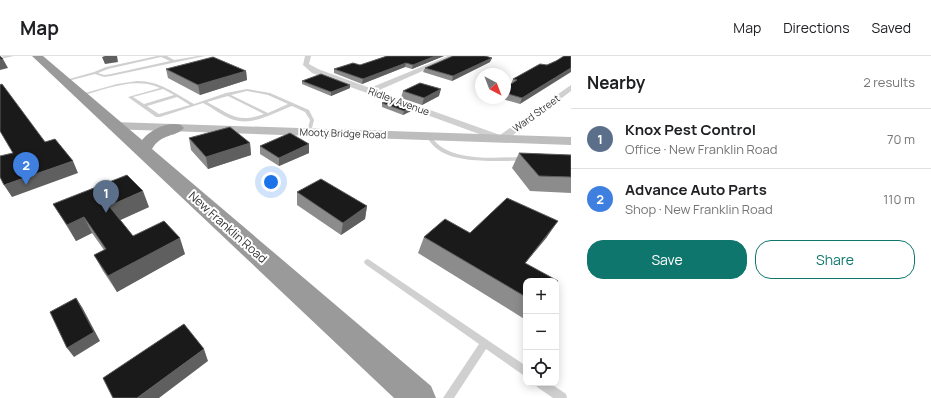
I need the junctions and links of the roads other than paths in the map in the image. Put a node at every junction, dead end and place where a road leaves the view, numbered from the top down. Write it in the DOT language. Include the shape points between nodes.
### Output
graph roads {
  1 [pos="12,56"];
  2 [pos="37,56"];
  3 [pos="203,56"];
  4 [pos="308,56"];
  5 [pos="454,56"];
  6 [pos="0,58"];
  7 [pos="171,62"];
  8 [pos="95,73"];
  9 [pos="64,81"];
  10 [pos="571,87"];
  11 [pos="163,88"];
  12 [pos="370,91"];
  13 [pos="227,94"];
  14 [pos="80,95"];
  15 [pos="176,96"];
  16 [pos="204,102"];
  17 [pos="292,104"];
  18 [pos="193,105"];
  19 [pos="143,106"];
  20 [pos="266,114"];
  21 [pos="114,126"];
  22 [pos="176,128"];
  23 [pos="309,132"];
  24 [pos="428,136"];
  25 [pos="501,139"];
  26 [pos="571,141"];
  27 [pos="143,151"];
  28 [pos="531,159"];
  29 [pos="368,262"];
  30 [pos="485,343"];
  31 [pos="523,370"];
  32 [pos="545,386"];
  33 [pos="419,398"];
  34 [pos="448,398"];
  35 [pos="562,398"];
  1 -- 6 [label="lane"];
  2 -- 9 [label="highway, New Franklin Road"];
  3 -- 7 [label="lane"];
  4 -- 12 [label="street, Ridley Avenue" via="306,65 315,71"];
  5 -- 12 [label="street"];
  7 -- 8 [label="lane" via="111,75"];
  7 -- 8 [label="lane" via="173,60 161,56 106,68"];
  8 -- 9 [label="lane"];
  9 -- 14 [label="highway, New Franklin Road"];
  10 -- 25 [label="street, Ward Street"];
  11 -- 14 [label="lane" via="154,84 128,83"];
  11 -- 15 [label="lane"];
  11 -- 19 [label="lane" via="130,97"];
  12 -- 25 [label="street, Ridley Avenue"];
  13 -- 16 [label="lane"];
  13 -- 17 [label="lane" via="258,91"];
  13 -- 20 [label="lane"];
  14 -- 21 [label="highway, New Franklin Road"];
  15 -- 18 [label="lane"];
  15 -- 19 [label="lane"];
  16 -- 18 [label="lane"];
  16 -- 20 [label="lane" via="234,118 251,120"];
  17 -- 20 [label="lane"];
  17 -- 23 [label="lane" via="311,115"];
  18 -- 19 [label="lane" via="158,116"];
  21 -- 22 [label="street, Mooty Bridge Road"];
  21 -- 27 [label="highway, New Franklin Road"];
  22 -- 23 [label="street, Mooty Bridge Road"];
  22 -- 27 [label="highway" via="159,132 148,141"];
  23 -- 24 [label="street, Mooty Bridge Road"];
  24 -- 25 [label="street, Mooty Bridge Road"];
  24 -- 28 [label="lane" via="437,147 449,153 475,158"];
  25 -- 26 [label="street, Mooty Bridge Road"];
  27 -- 33 [label="highway, New Franklin Road"];
  29 -- 30 [label="lane"];
  30 -- 31 [label="lane"];
  30 -- 34 [label="lane"];
  32 -- 35 [label="lane"];
}
